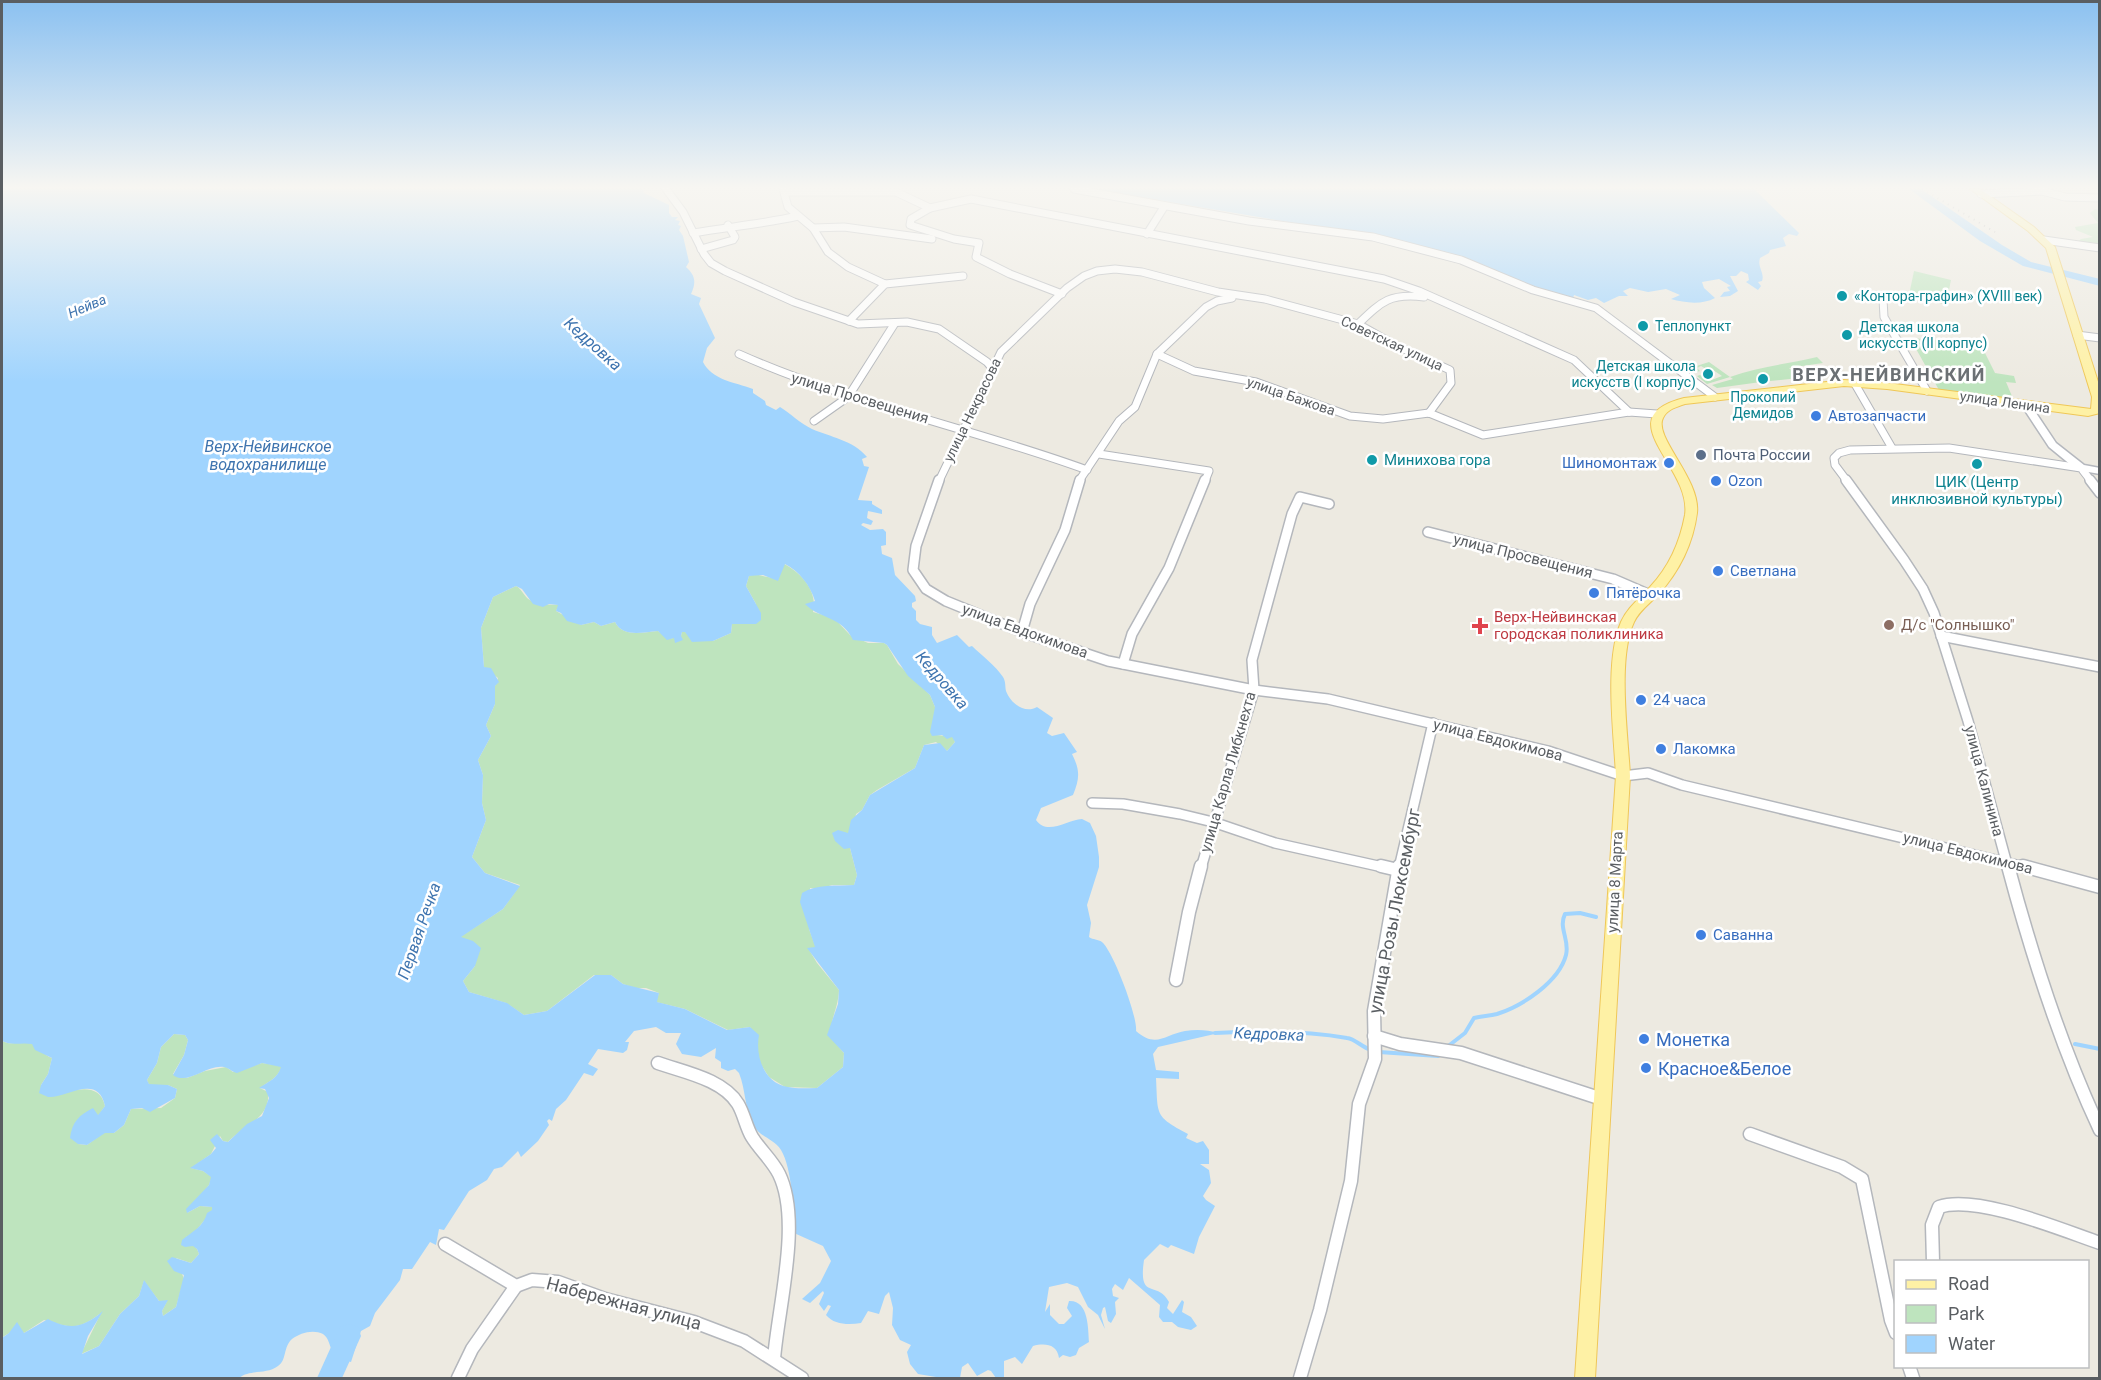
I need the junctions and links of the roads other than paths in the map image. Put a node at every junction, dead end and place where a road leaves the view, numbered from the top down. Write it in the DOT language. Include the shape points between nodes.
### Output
graph roads {
  1 [pos="704,253"];
  2 [pos="830,253"];
  3 [pos="977,253"];
  4 [pos="1252,253"];
  5 [pos="1436,253"];
  6 [pos="2054,253"];
  7 [pos="1108,269"];
  8 [pos="963,276"];
  9 [pos="885,284"];
  10 [pos="1062,294"];
  11 [pos="1243,297"];
  12 [pos="1432,298"];
  13 [pos="1883,299"];
  14 [pos="849,321"];
  15 [pos="895,323"];
  16 [pos="1358,324"];
  17 [pos="2077,335"];
  18 [pos="2100,338"];
  19 [pos="739,354"];
  20 [pos="1157,354"];
  21 [pos="992,368"];
  22 [pos="1856,384"];
  23 [pos="1927,391"];
  24 [pos="848,397"];
  25 [pos="1715,397"];
  26 [pos="2027,406"];
  27 [pos="1629,412"];
  28 [pos="2098,412"];
  29 [pos="1429,413"];
  30 [pos="1657,414"];
  31 [pos="814,421"];
  32 [pos="963,429"];
  33 [pos="1892,448"];
  34 [pos="1099,454"];
  35 [pos="2081,468"];
  36 [pos="1087,470"];
  37 [pos="2100,471"];
  38 [pos="2100,493"];
  39 [pos="1329,504"];
  40 [pos="1428,532"];
  41 [pos="913,566"];
  42 [pos="1650,595"];
  43 [pos="1022,633"];
  44 [pos="1941,636"];
  45 [pos="1123,664"];
  46 [pos="2100,667"];
  47 [pos="1254,690"];
  48 [pos="1433,723"];
  49 [pos="1623,776"];
  50 [pos="1092,803"];
  51 [pos="1213,822"];
  52 [pos="2004,861"];
  53 [pos="1398,870"];
  54 [pos="2100,887"];
  55 [pos="1176,980"];
  56 [pos="1375,1045"];
  57 [pos="658,1063"];
  58 [pos="1602,1099"];
  59 [pos="2100,1130"];
  60 [pos="1750,1134"];
  61 [pos="2100,1243"];
  62 [pos="445,1244"];
  63 [pos="1933,1260"];
  64 [pos="516,1286"];
  65 [pos="1894,1328"];
  66 [pos="774,1359"];
  67 [pos="458,1378"];
  68 [pos="802,1378"];
  69 [pos="1300,1378"];
  70 [pos="1585,1378"];
  1 -- 14 [label="street" via="711,263 739,279"];
  2 -- 9 [label="street" via="856,272"];
  3 -- 10 [label="street" via="1010,274"];
  4 -- 12 [label="street" via="1364,274"];
  5 -- 25 [label="street" via="1533,290 1596,308"];
  6 -- 17 [label="main road"];
  7 -- 10 [label="street, улица Некрасова" via="1088,274"];
  7 -- 11 [label="street, Советская улица" via="1142,272"];
  8 -- 9 [label="street"];
  9 -- 14 [label="street"];
  10 -- 21 [label="street, улица Некрасова" via="1008,344"];
  11 -- 16 [label="street, Советская улица" via="1262,298"];
  11 -- 20 [label="street" via="1210,304"];
  12 -- 16 [label="street" via="1388,297"];
  12 -- 27 [label="street" via="1579,363"];
  13 -- 23 [label="street" via="1884,317"];
  14 -- 15 [label="street" via="870,326"];
  15 -- 21 [label="street" via="924,325 946,332"];
  15 -- 24 [label="street"];
  16 -- 29 [label="street, Советская улица" via="1450,370 1451,383"];
  17 -- 18 [label="street"];
  17 -- 28 [label="main road"];
  19 -- 24 [label="street, улица Просвещения"];
  20 -- 29 [label="street, улица Бажова" via="1194,370 1256,382 1350,416 1383,419"];
  20 -- 34 [label="street" via="1135,406 1119,421"];
  21 -- 32 [label="street, улица Некрасова"];
  22 -- 23 [label="main road, улица Ленина"];
  22 -- 25 [label="main road, улица Ленина"];
  22 -- 33 [label="street"];
  23 -- 26 [label="main road, улица Ленина"];
  24 -- 31 [label="street"];
  24 -- 32 [label="street, улица Просвещения"];
  25 -- 30 [label="main road, улица Ленина" via="1676,403"];
  26 -- 28 [label="main road, улица Ленина"];
  26 -- 35 [label="street" via="2052,445"];
  27 -- 29 [label="street, улица Ленина" via="1486,435"];
  27 -- 30 [label="street, улица Ленина"];
  30 -- 42 [label="main road, улица 8 Марта" via="1657,432 1684,478 1691,511 1677,560"];
  32 -- 36 [label="street, улица Просвещения"];
  32 -- 41 [label="street, улица Некрасова" via="939,480"];
  33 -- 35 [label="street" via="1958,449"];
  33 -- 44 [label="street, улица Калинина" via="1839,453 1834,458 1835,465 1923,589"];
  34 -- 36 [label="street"];
  34 -- 45 [label="street" via="1209,471 1169,568 1132,634"];
  35 -- 37 [label="street"];
  35 -- 38 [label="street"];
  36 -- 43 [label="street" via="1076,488 1068,521 1030,604"];
  39 -- 47 [label="street, улица Карла Либкнехта" via="1300,497 1292,514 1254,651"];
  40 -- 42 [label="street, улица Просвещения" via="1613,579"];
  41 -- 43 [label="street, улица Евдокимова" via="918,580 937,596"];
  42 -- 49 [label="main road, улица 8 Марта" via="1628,621 1622,649"];
  43 -- 45 [label="street, улица Евдокимова"];
  44 -- 46 [label="street"];
  44 -- 52 [label="street, улица Калинина" via="1968,721"];
  45 -- 47 [label="street, улица Евдокимова"];
  47 -- 48 [label="street, улица Евдокимова" via="1328,699"];
  47 -- 51 [label="street, улица Карла Либкнехта"];
  48 -- 49 [label="street, улица Евдокимова" via="1548,751"];
  48 -- 53 [label="street, улица Розы Люксембург"];
  49 -- 52 [label="street, улица Евдокимова" via="1648,773"];
  49 -- 58 [label="main road, улица 8 Марта"];
  50 -- 51 [label="street" via="1123,804"];
  51 -- 53 [label="street" via="1275,843"];
  51 -- 55 [label="street, улица Карла Либкнехта"];
  52 -- 54 [label="street, улица Евдокимова"];
  52 -- 59 [label="street, улица Калинина" via="2034,963 2075,1075"];
  53 -- 56 [label="street, улица Розы Люксембург" via="1374,1011"];
  56 -- 58 [label="street" via="1400,1044 1461,1053"];
  56 -- 69 [label="street, улица Розы Люксембург" via="1360,1095 1347,1200"];
  57 -- 66 [label="street" via="716,1085 729,1094 783,1184 788,1211"];
  58 -- 70 [label="main road, улица 8 Марта"];
  60 -- 65 [label="street" via="1842,1167 1862,1179"];
  61 -- 63 [label="street" via="1979,1205 1950,1202 1941,1204 1934,1212"];
  62 -- 64 [label="street"];
  64 -- 66 [label="street, Набережная улица" via="532,1280 558,1282 716,1329"];
  64 -- 67 [label="street" via="478,1340"];
  66 -- 68 [label="street, Набережная улица"];
}
